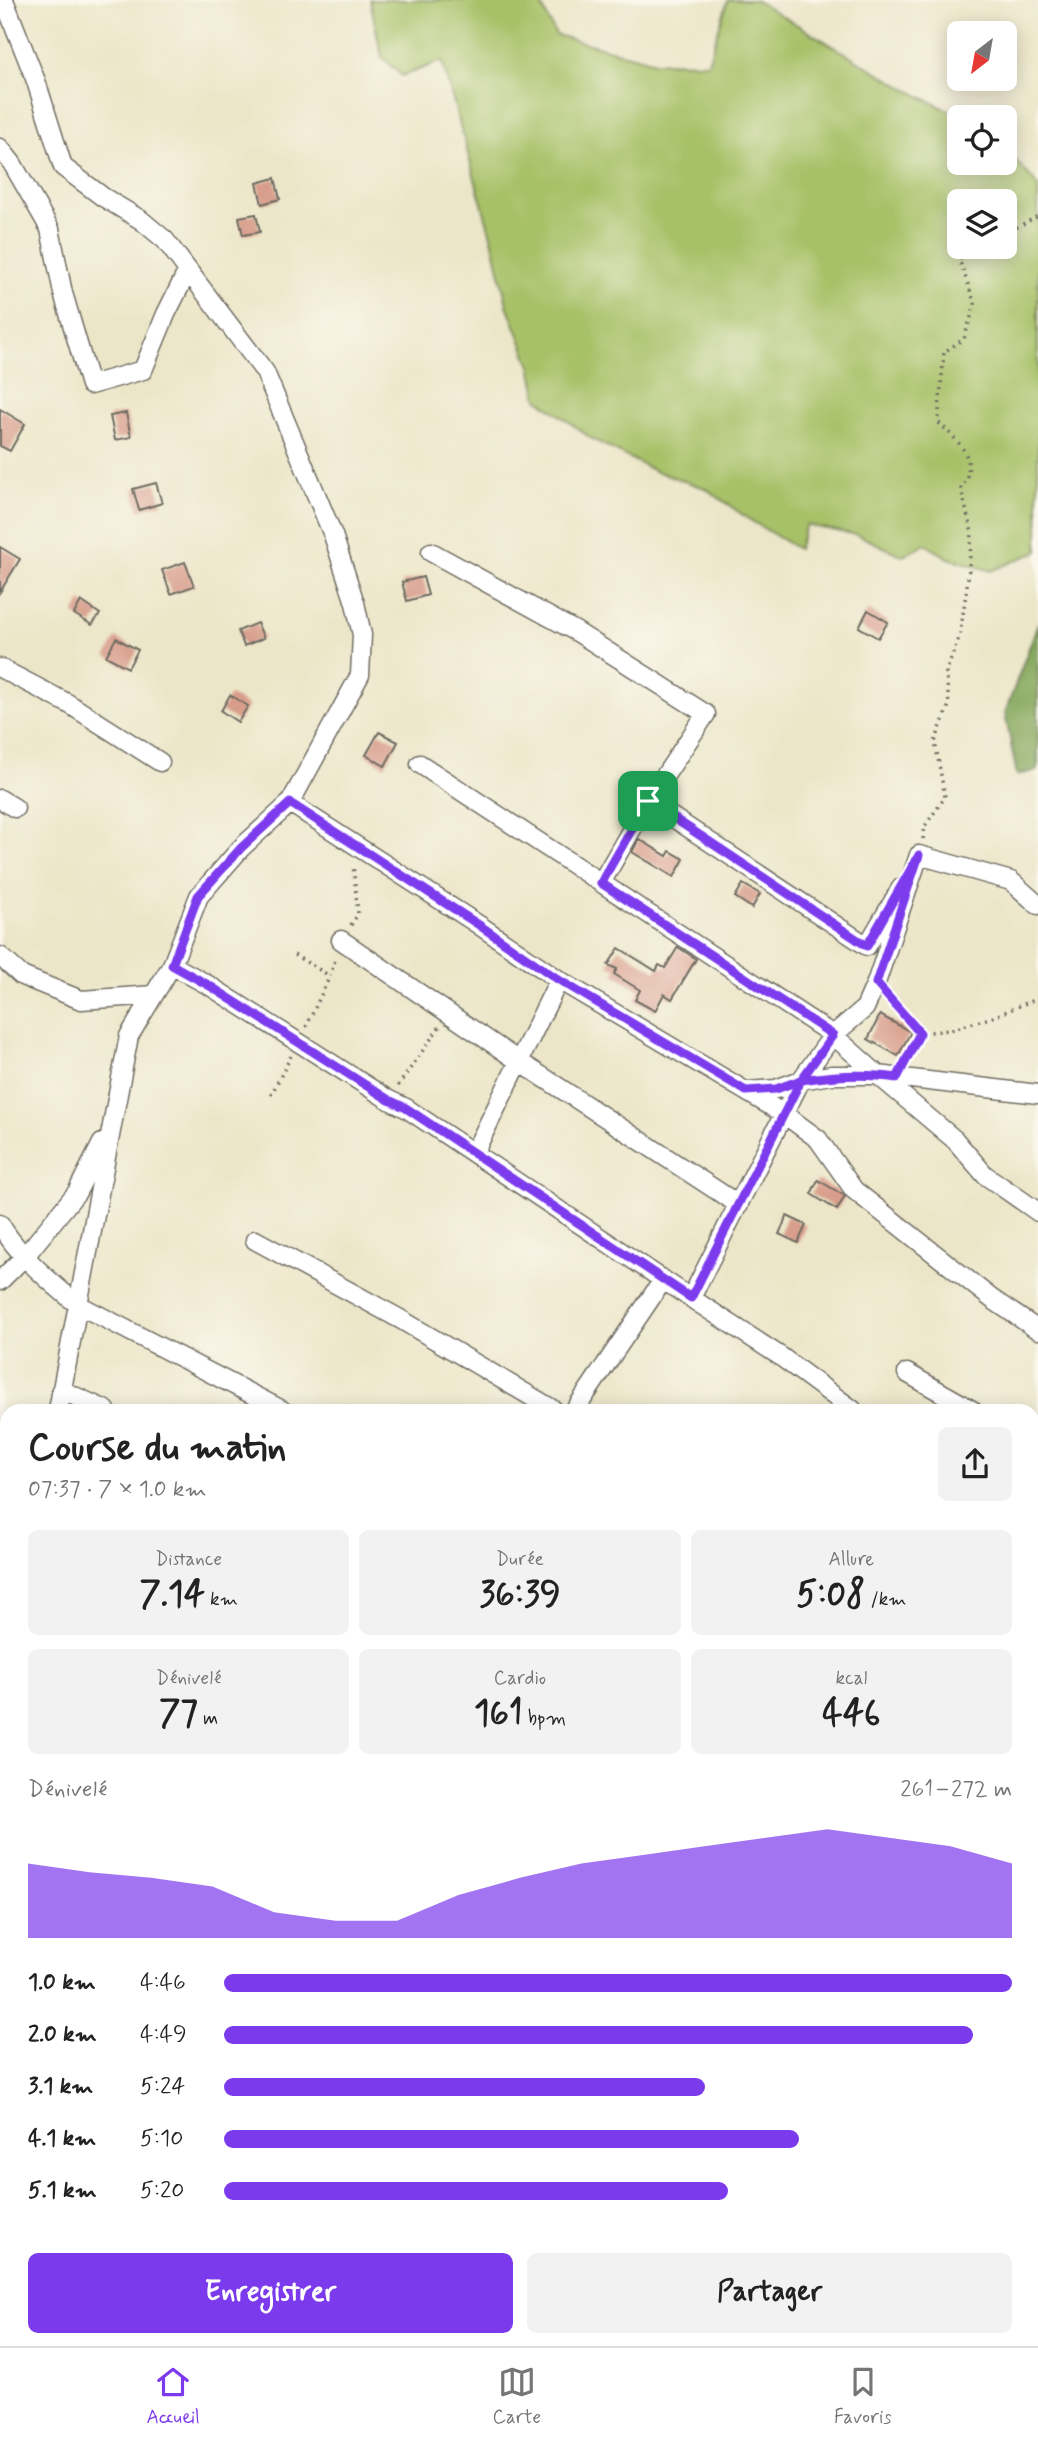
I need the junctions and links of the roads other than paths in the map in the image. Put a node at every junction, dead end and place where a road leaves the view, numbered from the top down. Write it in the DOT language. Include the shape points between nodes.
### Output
graph roads {
  1 [pos="4,0"];
  2 [pos="0,148"];
  3 [pos="188,270"];
  4 [pos="431,552"];
  5 [pos="0,668"];
  6 [pos="160,762"];
  7 [pos="420,764"];
  8 [pos="648,801"];
  9 [pos="290,803"];
  10 [pos="919,855"];
  11 [pos="601,883"];
  12 [pos="1038,905"];
  13 [pos="341,940"];
  14 [pos="0,956"];
  15 [pos="172,965"];
  16 [pos="559,980"];
  17 [pos="154,995"];
  18 [pos="833,1035"];
  19 [pos="520,1062"];
  20 [pos="878,1075"];
  21 [pos="801,1080"];
  22 [pos="746,1091"];
  23 [pos="1038,1094"];
  24 [pos="785,1114"];
  25 [pos="112,1124"];
  26 [pos="474,1153"];
  27 [pos="739,1205"];
  28 [pos="1038,1212"];
  29 [pos="0,1224"];
  30 [pos="255,1240"];
  31 [pos="26,1255"];
  32 [pos="663,1280"];
  33 [pos="0,1281"];
  34 [pos="691,1298"];
  35 [pos="77,1304"];
  36 [pos="1038,1329"];
  37 [pos="907,1373"];
  38 [pos="61,1390"];
  39 [pos="59,1404"];
  40 [pos="92,1404"];
  41 [pos="270,1404"];
  42 [pos="544,1404"];
  43 [pos="579,1404"];
  44 [pos="845,1404"];
  45 [pos="961,1404"];
  1 -- 3 [label="street" via="36,80 63,167 166,240"];
  2 -- 3 [label="street" via="50,229 90,385 143,370"];
  3 -- 9 [label="street" via="265,372 333,536 362,635 360,675"];
  4 -- 8 [label="street" via="577,632 706,714"];
  5 -- 6 [label="street" via="69,704"];
  7 -- 11 [label="street"];
  8 -- 10 [label="street" via="867,946"];
  8 -- 11 [label="street"];
  9 -- 15 [label="street" via="198,896"];
  9 -- 16 [label="street"];
  10 -- 12 [label="street" via="1011,881"];
  10 -- 18 [label="street" via="865,1008"];
  11 -- 18 [label="street"];
  13 -- 19 [label="street"];
  14 -- 17 [label="street" via="22,976 81,1000"];
  15 -- 17 [label="street"];
  15 -- 26 [label="street"];
  16 -- 19 [label="street"];
  16 -- 22 [label="street"];
  17 -- 25 [label="street" via="128,1036"];
  18 -- 20 [label="street"];
  18 -- 21 [label="street"];
  19 -- 26 [label="street"];
  19 -- 27 [label="street"];
  20 -- 21 [label="street"];
  20 -- 23 [label="street"];
  20 -- 28 [label="street" via="955,1140 985,1175"];
  21 -- 22 [label="street" via="776,1089"];
  21 -- 24 [label="street"];
  22 -- 24 [label="street"];
  24 -- 27 [label="street"];
  24 -- 36 [label="street" via="818,1139 854,1190 992,1299"];
  25 -- 31 [label="street" via="77,1192"];
  25 -- 35 [label="street"];
  26 -- 32 [label="street"];
  27 -- 34 [label="street"];
  29 -- 31 [label="street"];
  30 -- 42 [label="street"];
  31 -- 33 [label="street"];
  31 -- 35 [label="street"];
  32 -- 34 [label="street"];
  32 -- 43 [label="street"];
  34 -- 44 [label="street"];
  35 -- 38 [label="street"];
  35 -- 41 [label="street"];
  37 -- 45 [label="street"];
  38 -- 39 [label="street"];
  38 -- 40 [label="street"];
}
